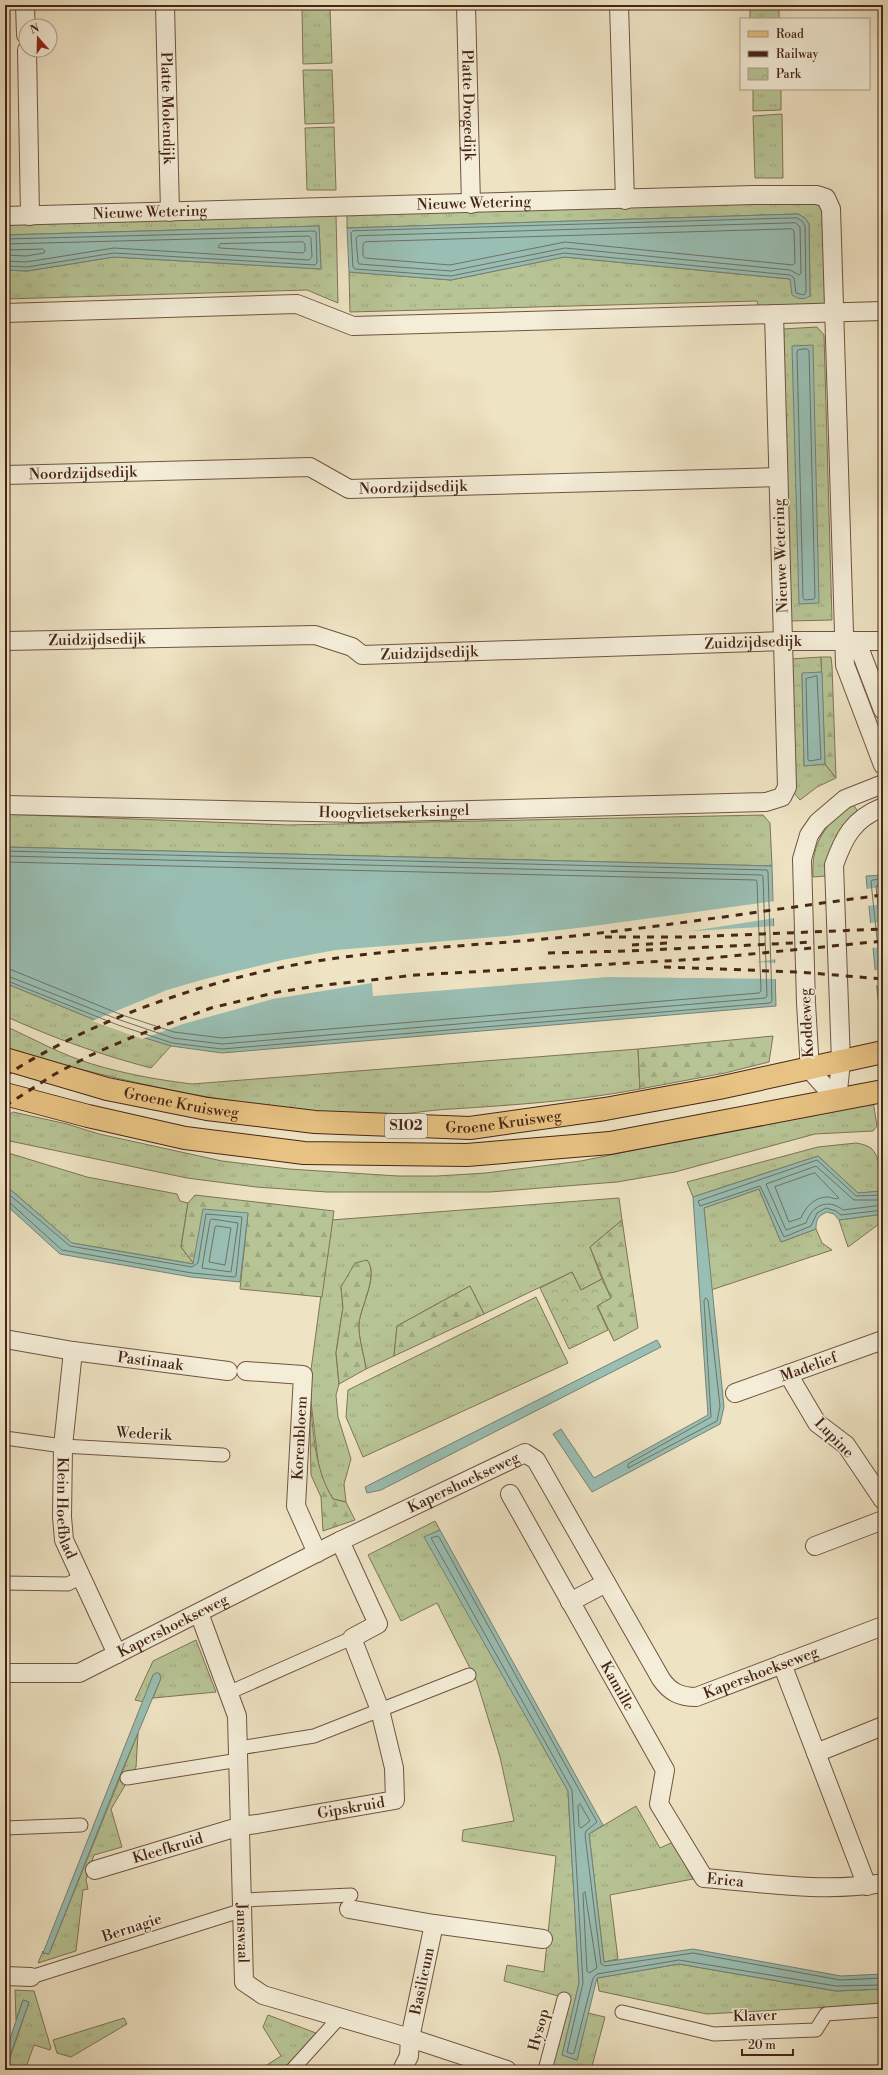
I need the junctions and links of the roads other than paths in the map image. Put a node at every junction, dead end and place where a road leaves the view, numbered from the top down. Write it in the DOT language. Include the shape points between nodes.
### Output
graph roads {
  1 [pos="25,5"];
  2 [pos="165,5"];
  3 [pos="466,5"];
  4 [pos="619,5"];
  5 [pos="25,18"];
  6 [pos="26,58"];
  7 [pos="625,200"];
  8 [pos="471,204"];
  9 [pos="170,212"];
  10 [pos="5,216"];
  11 [pos="30,216"];
  12 [pos="883,311"];
  13 [pos="5,313"];
  14 [pos="834,313"];
  15 [pos="774,314"];
  16 [pos="5,475"];
  17 [pos="778,477"];
  18 [pos="5,641"];
  19 [pos="784,641"];
  20 [pos="883,641"];
  21 [pos="850,642"];
  22 [pos="883,710"];
  23 [pos="883,765"];
  24 [pos="883,784"];
  25 [pos="782,797"];
  26 [pos="5,805"];
  27 [pos="883,807"];
  28 [pos="883,1052"];
  29 [pos="5,1058"];
  30 [pos="841,1062"];
  31 [pos="810,1070"];
  32 [pos="883,1091"];
  33 [pos="5,1094"];
  34 [pos="837,1100"];
  35 [pos="5,1338"];
  36 [pos="883,1340"];
  37 [pos="73,1351"];
  38 [pos="237,1371"];
  39 [pos="788,1374"];
  40 [pos="735,1393"];
  41 [pos="5,1438"];
  42 [pos="63,1446"];
  43 [pos="223,1455"];
  44 [pos="510,1494"];
  45 [pos="883,1500"];
  46 [pos="883,1520"];
  47 [pos="340,1541"];
  48 [pos="815,1546"];
  49 [pos="317,1553"];
  50 [pos="81,1577"];
  51 [pos="5,1583"];
  52 [pos="606,1583"];
  53 [pos="570,1602"];
  54 [pos="199,1613"];
  55 [pos="883,1626"];
  56 [pos="352,1638"];
  57 [pos="117,1654"];
  58 [pos="782,1664"];
  59 [pos="5,1673"];
  60 [pos="469,1675"];
  61 [pos="228,1692"];
  62 [pos="380,1710"];
  63 [pos="883,1726"];
  64 [pos="816,1753"];
  65 [pos="239,1754"];
  66 [pos="665,1770"];
  67 [pos="127,1778"];
  68 [pos="81,1825"];
  69 [pos="240,1826"];
  70 [pos="5,1828"];
  71 [pos="95,1870"];
  72 [pos="875,1884"];
  73 [pos="350,1902"];
  74 [pos="243,1905"];
  75 [pos="434,1924"];
  76 [pos="543,1939"];
  77 [pos="5,1976"];
  78 [pos="32,1977"];
  79 [pos="564,1998"];
  80 [pos="883,2010"];
  81 [pos="622,2012"];
  82 [pos="340,2018"];
  83 [pos="410,2038"];
  84 [pos="292,2070"];
  85 [pos="402,2070"];
  86 [pos="507,2070"];
  87 [pos="545,2070"];
  1 -- 5 [label="street"];
  2 -- 9 [label="street, Platte Molendijk"];
  3 -- 8 [label="street, Platte Drogedijk"];
  4 -- 7 [label="street"];
  6 -- 11 [label="street"];
  7 -- 8 [label="street, Nieuwe Wetering"];
  7 -- 14 [label="street, Nieuwe Wetering" via="753,195 817,195 826,198 830,209"];
  8 -- 9 [label="street, Nieuwe Wetering"];
  9 -- 11 [label="street, Nieuwe Wetering"];
  10 -- 11 [label="street, Nieuwe Wetering"];
  12 -- 14 [label="street"];
  13 -- 15 [label="street" via="297,304 353,326"];
  14 -- 15 [label="street"];
  14 -- 21 [label="street, Nieuwe Wetering"];
  15 -- 17 [label="street, Nieuwe Wetering"];
  16 -- 17 [label="street, Noordzijdsedijk" via="310,467 349,489"];
  17 -- 19 [label="street, Nieuwe Wetering"];
  18 -- 19 [label="street, Zuidzijdsedijk" via="315,635 352,647 362,655"];
  19 -- 21 [label="street, Zuidzijdsedijk"];
  19 -- 25 [label="street, Nieuwe Wetering" via="787,787"];
  20 -- 21 [label="street, Zuidzijdsedijk"];
  21 -- 22 [label="street, Nieuwe Wetering"];
  21 -- 23 [label="street, Nieuwe Wetering" via="845,664"];
  24 -- 31 [label="street, Koddeweg" via="845,799 832,809 818,822 804,848 801,885"];
  25 -- 26 [label="street, Hoogvlietsekerksingel" via="766,802 358,813"];
  27 -- 30 [label="street" via="861,819 850,831 842,843 834,865"];
  28 -- 30 [label="main road, Groene Kruisweg / S102"];
  29 -- 31 [label="main road, Groene Kruisweg / S102" via="107,1089 207,1109 315,1122 470,1128 613,1107"];
  30 -- 31 [label="main road, Groene Kruisweg / S102"];
  30 -- 34 [label="street"];
  31 -- 34 [label="street, Koddeweg"];
  32 -- 34 [label="main road, Groene Kruisweg / S102"];
  33 -- 34 [label="main road, Groene Kruisweg / S102" via="185,1138 304,1153 467,1155 610,1143"];
  35 -- 37 [label="street, Pastinaak"];
  36 -- 39 [label="street, Madelief"];
  37 -- 38 [label="street, Pastinaak"];
  37 -- 42 [label="street, Klein Hoefblad"];
  38 -- 49 [label="street, Korenbloem" via="303,1376 296,1506"];
  39 -- 40 [label="street, Madelief"];
  39 -- 45 [label="street, Lupine" via="817,1422 846,1445"];
  41 -- 42 [label="street, Wederik"];
  42 -- 43 [label="street, Wederik"];
  42 -- 50 [label="street, Klein Hoefblad" via="64,1540"];
  44 -- 53 [label="street, Kamille"];
  46 -- 48 [label="street"];
  47 -- 49 [label="street, Kapershoekseweg"];
  47 -- 52 [label="street, Kapershoekseweg" via="525,1453 536,1460"];
  47 -- 56 [label="street" via="378,1624"];
  49 -- 54 [label="street, Kapershoekseweg"];
  50 -- 51 [label="street" via="68,1584"];
  50 -- 57 [label="street, Klein Hoefblad"];
  52 -- 53 [label="street"];
  52 -- 58 [label="street, Kapershoekseweg" via="661,1679 675,1694 696,1697"];
  53 -- 66 [label="street, Kamille"];
  54 -- 57 [label="street, Kapershoekseweg"];
  54 -- 61 [label="street, Janswaal"];
  55 -- 58 [label="street, Kapershoekseweg"];
  56 -- 61 [label="street"];
  56 -- 62 [label="street, Gipskruid"];
  57 -- 59 [label="street, Kapershoekseweg" via="79,1673"];
  58 -- 64 [label="street, Erica"];
  60 -- 62 [label="street"];
  61 -- 65 [label="street, Janswaal" via="237,1716"];
  62 -- 65 [label="street" via="314,1736"];
  62 -- 69 [label="street, Gipskruid" via="394,1768 394,1800"];
  63 -- 64 [label="street"];
  64 -- 72 [label="street, Erica"];
  65 -- 67 [label="street"];
  65 -- 69 [label="street, Janswaal"];
  66 -- 72 [label="street, Erica" via="659,1804 704,1878 810,1888"];
  68 -- 70 [label="street"];
  69 -- 71 [label="street, Kleefkruid"];
  69 -- 74 [label="street, Janswaal"];
  73 -- 74 [label="street, Bernagie"];
  73 -- 75 [label="street"];
  74 -- 78 [label="street, Bernagie"];
  74 -- 82 [label="street, Janswaal" via="244,1982 262,1994"];
  75 -- 76 [label="street"];
  75 -- 83 [label="street, Basilicum"];
  77 -- 78 [label="street"];
  79 -- 87 [label="street, Hysop"];
  80 -- 81 [label="street, Klaver" via="826,2014 816,2030 714,2034"];
  82 -- 83 [label="street, Janswaal"];
  82 -- 84 [label="street"];
  83 -- 85 [label="street, Basilicum" via="409,2056"];
  83 -- 86 [label="street, Janswaal"];
}
